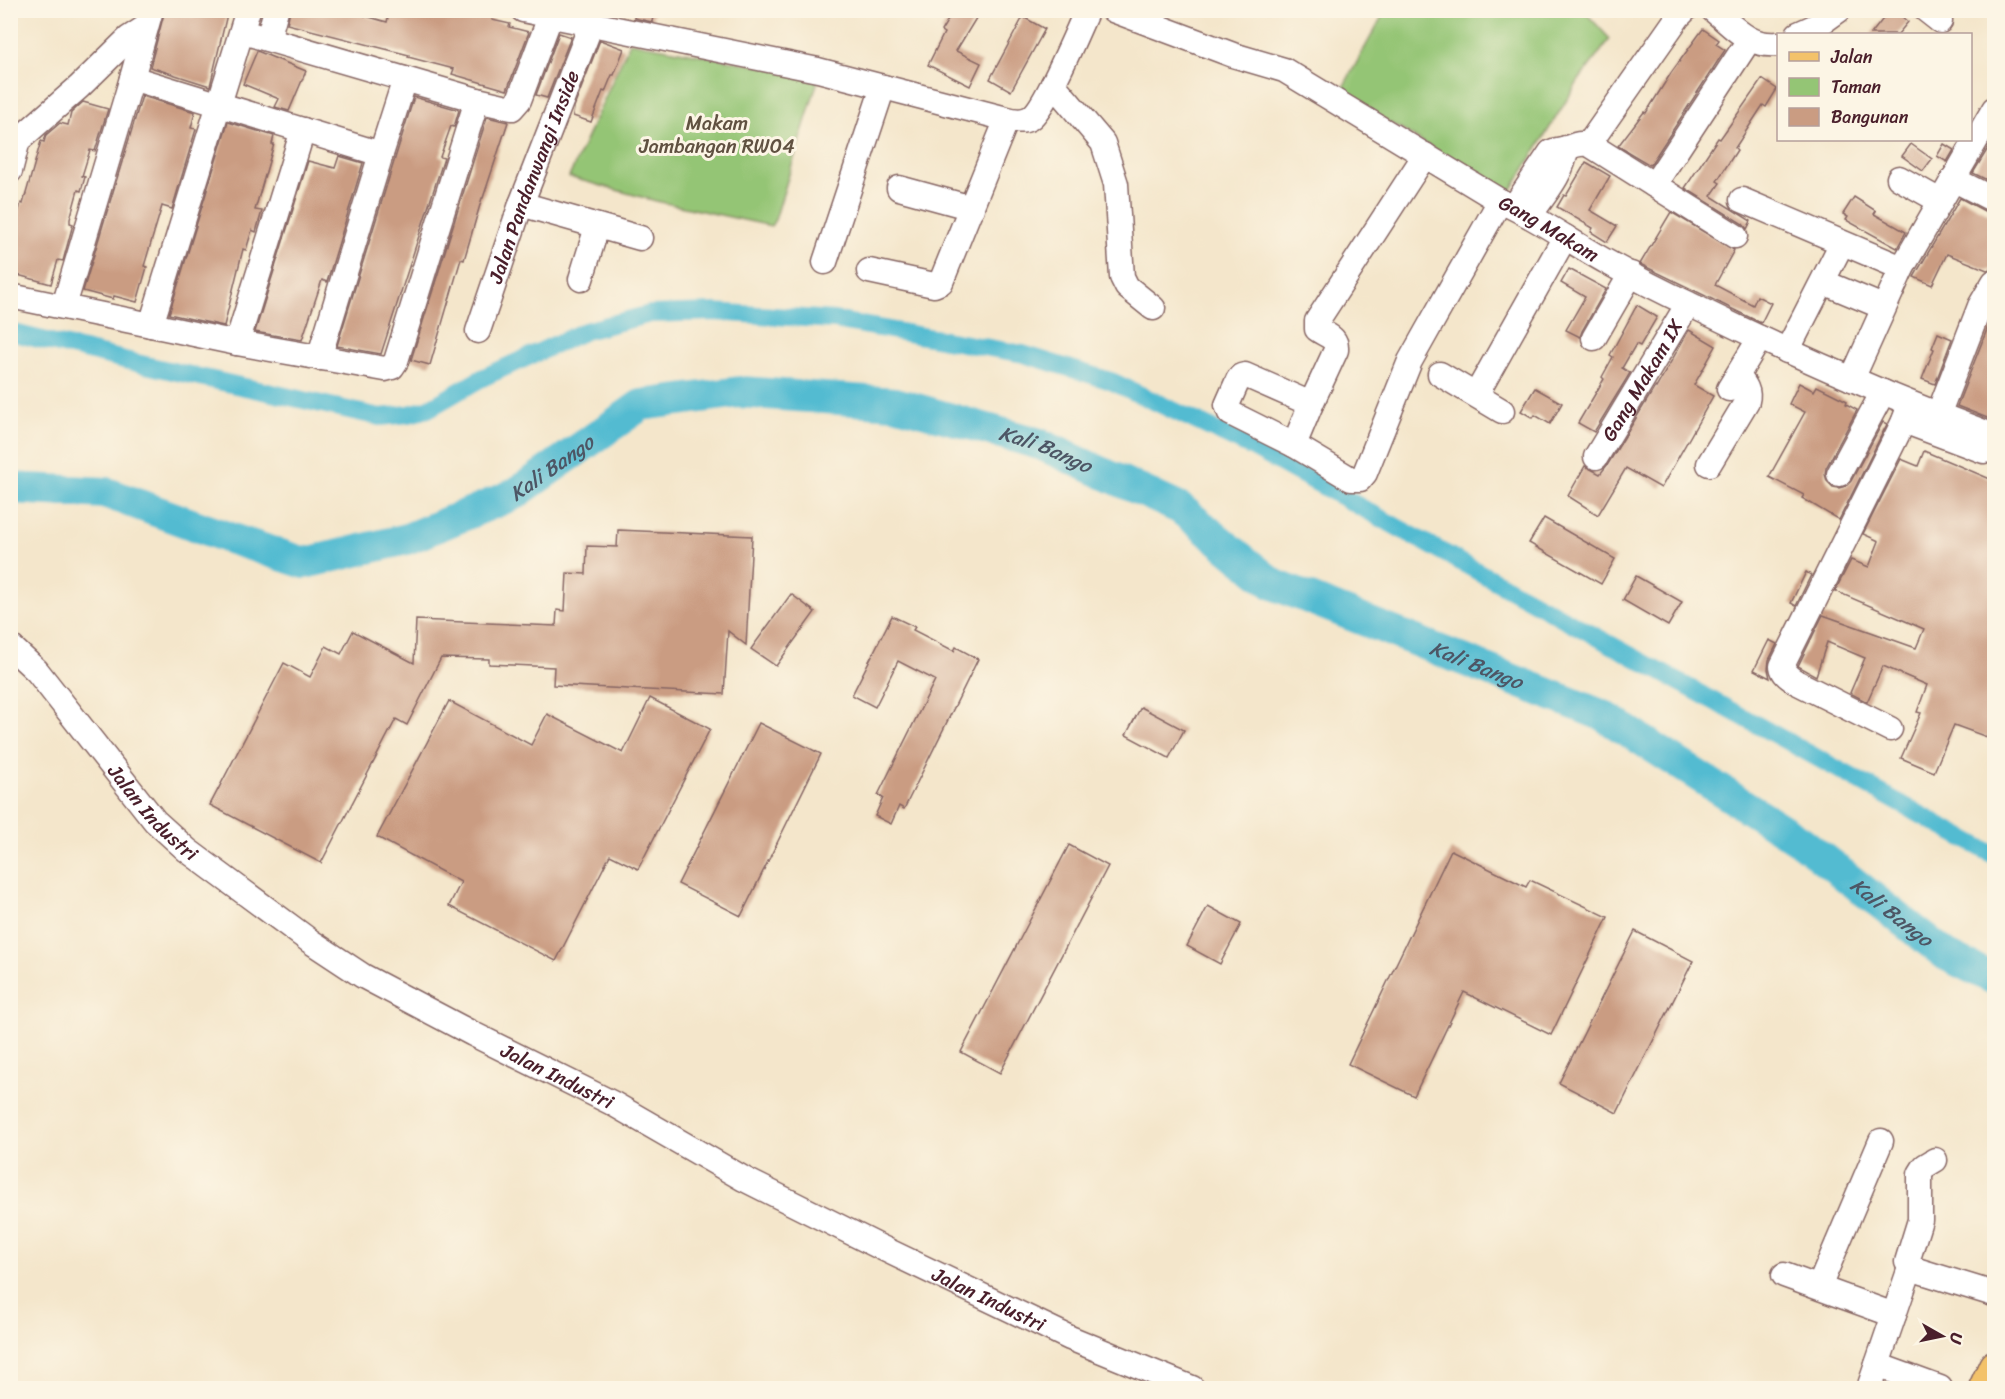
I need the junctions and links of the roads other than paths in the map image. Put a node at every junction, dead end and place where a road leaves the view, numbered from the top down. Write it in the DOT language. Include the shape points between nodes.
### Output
graph roads {
  1 [pos="276,10"];
  2 [pos="523,10"];
  3 [pos="1087,10"];
  4 [pos="1113,10"];
  5 [pos="1685,10"];
  6 [pos="1713,10"];
  7 [pos="1839,10"];
  8 [pos="550,17"];
  9 [pos="148,19"];
  10 [pos="246,21"];
  11 [pos="591,25"];
  12 [pos="1816,31"];
  13 [pos="268,39"];
  14 [pos="1749,40"];
  15 [pos="1777,44"];
  16 [pos="132,78"];
  17 [pos="405,79"];
  18 [pos="1053,84"];
  19 [pos="883,87"];
  20 [pos="477,100"];
  21 [pos="219,105"];
  22 [pos="1995,109"];
  23 [pos="1007,119"];
  24 [pos="303,130"];
  25 [pos="1988,134"];
  26 [pos="14,142"];
  27 [pos="1578,146"];
  28 [pos="381,154"];
  29 [pos="1425,155"];
  30 [pos="10,171"];
  31 [pos="1899,178"];
  32 [pos="1953,179"];
  33 [pos="1654,185"];
  34 [pos="899,188"];
  35 [pos="1742,200"];
  36 [pos="1995,200"];
  37 [pos="1940,201"];
  38 [pos="520,204"];
  39 [pos="972,208"];
  40 [pos="1515,208"];
  41 [pos="597,227"];
  42 [pos="1735,236"];
  43 [pos="1565,237"];
  44 [pos="640,238"];
  45 [pos="1842,243"];
  46 [pos="825,262"];
  47 [pos="1902,268"];
  48 [pos="869,271"];
  49 [pos="1631,274"];
  50 [pos="580,279"];
  51 [pos="1823,282"];
  52 [pos="1995,282"];
  53 [pos="10,296"];
  54 [pos="1688,304"];
  55 [pos="64,306"];
  56 [pos="1883,307"];
  57 [pos="1153,308"];
  58 [pos="151,325"];
  59 [pos="478,331"];
  60 [pos="1594,338"];
  61 [pos="1761,338"];
  62 [pos="237,343"];
  63 [pos="1787,351"];
  64 [pos="319,358"];
  65 [pos="1440,374"];
  66 [pos="1852,380"];
  67 [pos="1883,392"];
  68 [pos="1476,395"];
  69 [pos="1311,404"];
  70 [pos="1502,411"];
  71 [pos="1907,412"];
  72 [pos="1938,415"];
  73 [pos="1995,437"];
  74 [pos="1294,445"];
  75 [pos="1596,457"];
  76 [pos="1709,464"];
  77 [pos="1839,474"];
  78 [pos="10,646"];
  79 [pos="1890,729"];
  80 [pos="1881,1141"];
  81 [pos="1935,1160"];
  82 [pos="1910,1268"];
  83 [pos="1784,1275"];
  84 [pos="1820,1287"];
  85 [pos="1995,1294"];
  86 [pos="1894,1315"];
  87 [pos="1877,1365"];
  88 [pos="1995,1366"];
  89 [pos="1192,1389"];
  90 [pos="1869,1389"];
  91 [pos="1940,1389"];
  92 [pos="1984,1389"];
  1 -- 13 [label="street"];
  2 -- 8 [label="street"];
  3 -- 18 [label="street"];
  4 -- 29 [label="street, Gang Makam" via="1284,70"];
  5 -- 27 [label="street"];
  6 -- 14 [label="street"];
  7 -- 12 [label="street"];
  8 -- 11 [label="street"];
  8 -- 20 [label="street" via="516,106"];
  9 -- 16 [label="street"];
  9 -- 26 [label="street" via="79,87"];
  10 -- 13 [label="street"];
  10 -- 21 [label="street"];
  11 -- 19 [label="street" via="818,70"];
  11 -- 38 [label="street, Jalan Pandanwangi Inside"];
  13 -- 17 [label="street"];
  14 -- 15 [label="street" via="1762,45"];
  14 -- 33 [label="street"];
  16 -- 21 [label="street"];
  16 -- 55 [label="street"];
  17 -- 20 [label="street"];
  17 -- 28 [label="street"];
  18 -- 23 [label="street" via="1033,116 1018,121"];
  18 -- 57 [label="street" via="1103,143 1116,184 1122,277"];
  19 -- 23 [label="street"];
  19 -- 46 [label="street"];
  20 -- 64 [label="street" via="395,364 385,369"];
  21 -- 24 [label="street"];
  21 -- 58 [label="street"];
  22 -- 25 [label="street"];
  23 -- 39 [label="street"];
  24 -- 28 [label="street"];
  24 -- 62 [label="street"];
  25 -- 32 [label="street"];
  26 -- 30 [label="street"];
  27 -- 33 [label="street"];
  27 -- 40 [label="street" via="1551,152"];
  28 -- 64 [label="street"];
  29 -- 40 [label="street, Gang Makam"];
  29 -- 69 [label="street" via="1317,321 1317,329 1335,340 1336,350"];
  31 -- 37 [label="street"];
  32 -- 36 [label="street"];
  32 -- 37 [label="street"];
  33 -- 42 [label="street"];
  34 -- 39 [label="street"];
  35 -- 45 [label="street"];
  37 -- 47 [label="street"];
  38 -- 41 [label="street"];
  38 -- 59 [label="street, Jalan Pandanwangi Inside"];
  39 -- 48 [label="street" via="941,282 934,285"];
  40 -- 43 [label="street, Gang Makam"];
  40 -- 74 [label="street" via="1410,361 1362,477 1351,478"];
  41 -- 44 [label="street"];
  41 -- 50 [label="street"];
  43 -- 49 [label="street, Gang Makam"];
  43 -- 68 [label="street"];
  45 -- 47 [label="street"];
  45 -- 51 [label="street"];
  47 -- 56 [label="street"];
  49 -- 54 [label="street, Gang Makam"];
  49 -- 60 [label="street"];
  51 -- 56 [label="street"];
  51 -- 63 [label="street"];
  52 -- 72 [label="street" via="1980,306"];
  53 -- 55 [label="street"];
  54 -- 61 [label="street, Gang Makam"];
  54 -- 75 [label="street, Gang Makam IX"];
  55 -- 58 [label="street"];
  56 -- 66 [label="street"];
  58 -- 62 [label="street"];
  61 -- 63 [label="street, Gang Makam"];
  61 -- 76 [label="street" via="1733,383 1746,388 1749,397"];
  62 -- 64 [label="street"];
  63 -- 66 [label="street, Gang Makam"];
  65 -- 68 [label="street"];
  66 -- 67 [label="street, Gang Makam"];
  67 -- 71 [label="street, Gang Makam"];
  67 -- 77 [label="street"];
  68 -- 70 [label="street"];
  69 -- 74 [label="street"];
  69 -- 74 [label="street" via="1243,375 1227,405 1230,412"];
  71 -- 72 [label="street, Gang Makam"];
  71 -- 73 [label="street" via="1984,451 1990,450"];
  71 -- 79 [label="street" via="1782,666 1782,671 1796,682"];
  72 -- 73 [label="street, Gang Makam"];
  78 -- 89 [label="street, Jalan Industri" via="37,671 156,821 179,843 363,976 612,1103 744,1179 878,1246 1070,1338"];
  80 -- 84 [label="street"];
  81 -- 82 [label="street" via="1920,1174 1920,1220 1908,1256"];
  82 -- 85 [label="street"];
  82 -- 86 [label="street"];
  83 -- 84 [label="street"];
  84 -- 86 [label="street"];
  86 -- 87 [label="street"];
  87 -- 90 [label="street"];
  87 -- 91 [label="street"];
  88 -- 92 [label="main road"];
}
